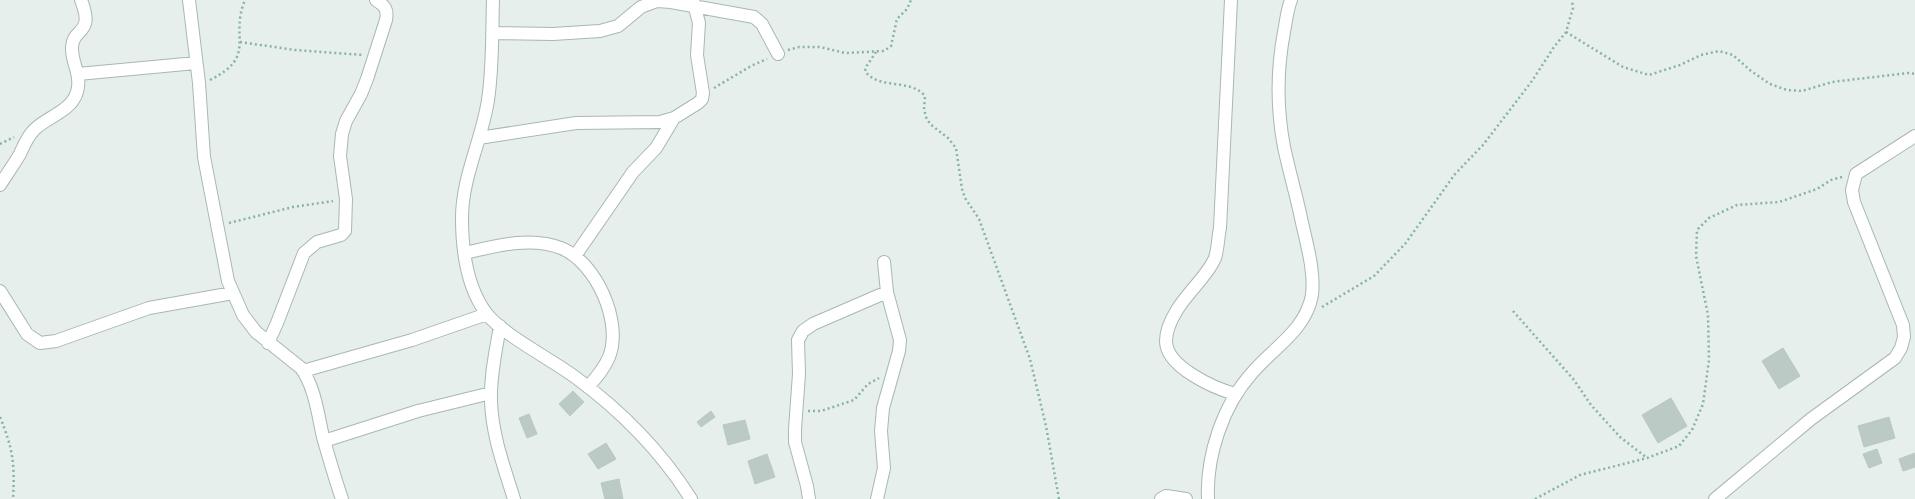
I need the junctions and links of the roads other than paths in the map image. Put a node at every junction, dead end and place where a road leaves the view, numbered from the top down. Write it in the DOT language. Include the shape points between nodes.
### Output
graph roads {
  1 [pos="81,0"];
  2 [pos="189,0"];
  3 [pos="376,0"];
  4 [pos="493,0"];
  5 [pos="1231,0"];
  6 [pos="1291,0"];
  7 [pos="694,3"];
  8 [pos="492,33"];
  9 [pos="778,54"];
  10 [pos="196,63"];
  11 [pos="78,74"];
  12 [pos="674,118"];
  13 [pos="1915,136"];
  14 [pos="479,138"];
  15 [pos="0,185"];
  16 [pos="465,253"];
  17 [pos="574,256"];
  18 [pos="884,262"];
  19 [pos="0,291"];
  20 [pos="887,292"];
  21 [pos="233,293"];
  22 [pos="488,314"];
  23 [pos="500,326"];
  24 [pos="268,343"];
  25 [pos="303,371"];
  26 [pos="588,387"];
  27 [pos="491,393"];
  28 [pos="1235,394"];
  29 [pos="324,441"];
  30 [pos="342,499"];
  31 [pos="514,499"];
  32 [pos="691,499"];
  33 [pos="809,499"];
  34 [pos="877,499"];
  35 [pos="1161,499"];
  36 [pos="1186,499"];
  37 [pos="1205,499"];
  38 [pos="1715,499"];
  1 -- 11 [label="street" via="86,23 73,42 72,48"];
  2 -- 10 [label="street"];
  3 -- 24 [label="street" via="385,7 387,13 361,94 346,120 342,134 340,156 346,199 345,231 341,235 317,242 304,253"];
  4 -- 8 [label="street"];
  5 -- 28 [label="street" via="1220,228 1214,258 1177,310 1167,333 1166,343 1174,359 1184,370 1217,389"];
  6 -- 28 [label="street" via="1278,74 1284,146 1308,251 1312,294 1306,316 1299,326 1252,373"];
  7 -- 8 [label="street" via="648,3 618,26 600,31 552,34"];
  7 -- 9 [label="street" via="754,17 762,24"];
  7 -- 12 [label="street" via="699,23 697,55 702,99"];
  8 -- 14 [label="street" via="488,99"];
  10 -- 11 [label="street"];
  10 -- 21 [label="street" via="204,157 224,264"];
  11 -- 15 [label="street" via="77,93 74,98 60,113 34,130"];
  12 -- 14 [label="street" via="660,122 576,123"];
  12 -- 17 [label="street" via="656,148 633,172"];
  13 -- 38 [label="street" via="1856,174 1852,190 1854,202 1899,313 1904,338 1901,348 1895,358 1811,419"];
  14 -- 16 [label="street" via="468,171 462,205"];
  16 -- 17 [label="street" via="495,246 544,243 562,248"];
  16 -- 22 [label="street" via="474,291"];
  17 -- 26 [label="street" via="594,275 599,284 610,314 613,337 609,356 598,376"];
  18 -- 20 [label="street"];
  19 -- 21 [label="street" via="27,334 40,343 56,341 149,308"];
  20 -- 33 [label="street" via="813,324 798,340 795,442"];
  20 -- 34 [label="street" via="900,340 883,408 881,431 884,468"];
  21 -- 24 [label="street" via="243,315"];
  22 -- 23 [label="street"];
  22 -- 25 [label="street" via="412,340"];
  23 -- 26 [label="street"];
  23 -- 27 [label="street"];
  24 -- 25 [label="street"];
  25 -- 29 [label="street"];
  26 -- 32 [label="street" via="660,456"];
  27 -- 29 [label="street" via="418,411"];
  27 -- 31 [label="street" via="498,448"];
  28 -- 37 [label="street" via="1216,443"];
  29 -- 30 [label="street"];
  35 -- 36 [label="street" via="1166,496"];
}
